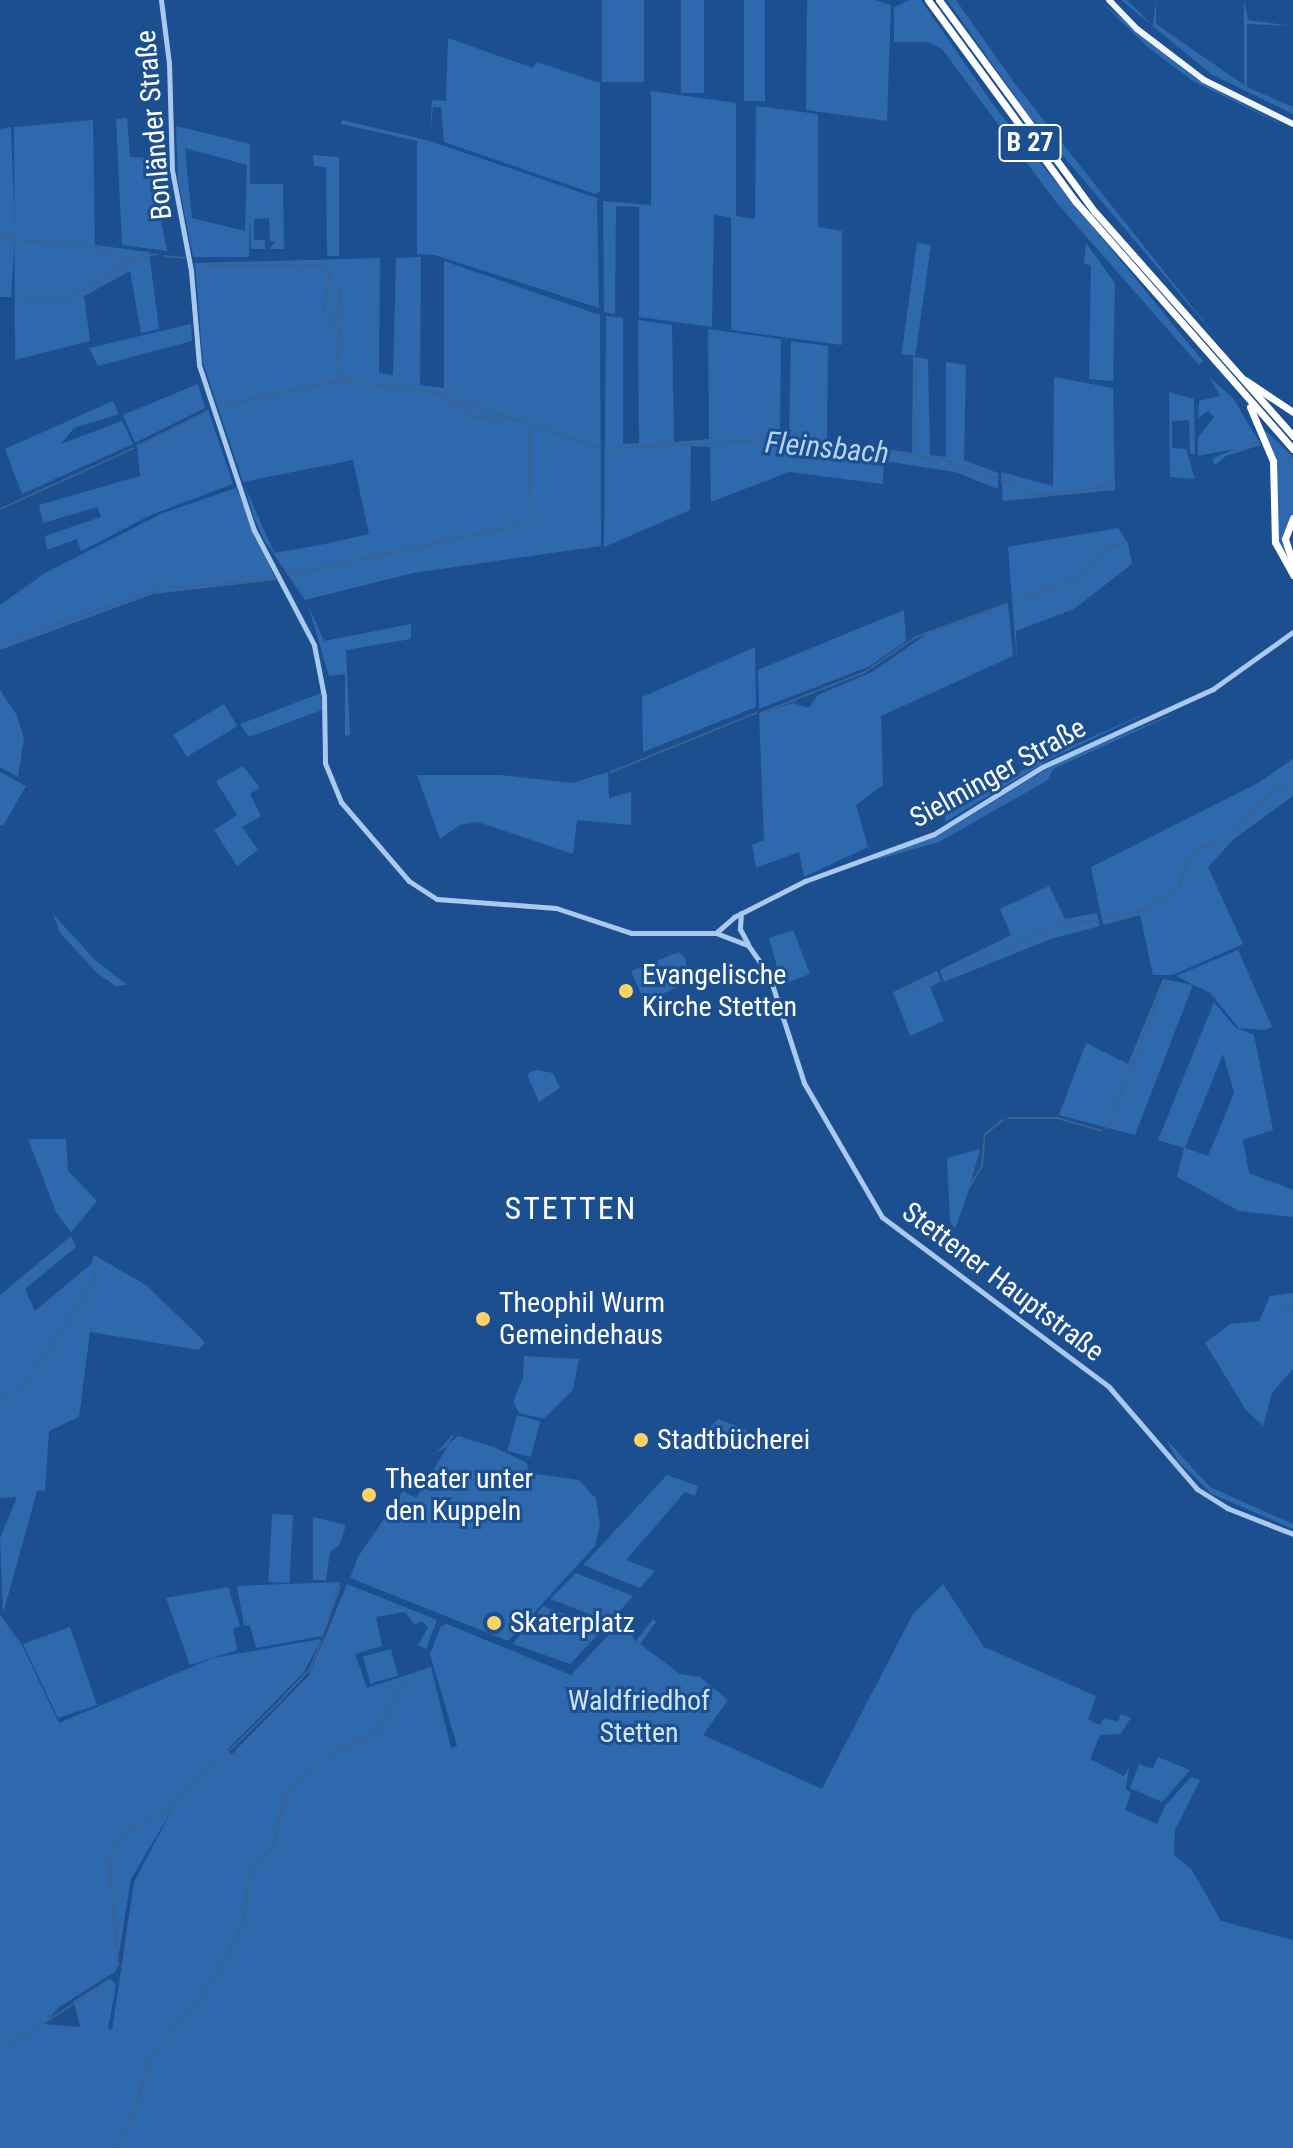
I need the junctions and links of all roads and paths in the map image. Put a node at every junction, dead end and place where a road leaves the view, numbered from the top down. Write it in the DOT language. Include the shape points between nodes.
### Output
graph roads {
  1 [pos="161,0"];
  2 [pos="928,0"];
  3 [pos="939,0"];
  4 [pos="1109,0"];
  5 [pos="1293,124"];
  6 [pos="1236,374"];
  7 [pos="1248,401"];
  8 [pos="1293,412"];
  9 [pos="1293,436"];
  10 [pos="1293,449"];
  11 [pos="1293,518"];
  12 [pos="1293,564"];
  13 [pos="1293,575"];
  14 [pos="1293,632"];
  15 [pos="741,913"];
  16 [pos="716,933"];
  17 [pos="748,945"];
  18 [pos="1293,1534"];
  1 -- 16 [label="street, Bonländer Straße" via="173,176 194,293 196,347 207,395 254,530 300,611 319,662 325,763 333,789 418,889 445,900 556,908 642,935"];
  2 -- 7 [label="highway, B 27" via="1067,191"];
  3 -- 6 [label="highway, B 27" via="1061,169"];
  4 -- 5 [label="main road" via="1137,29 1204,80"];
  6 -- 8 [label="highway"];
  6 -- 9 [label="highway, B 27"];
  7 -- 10 [label="highway, B 27"];
  7 -- 13 [label="highway" via="1271,454 1273,533"];
  11 -- 12 [label="highway" via="1285,539"];
  14 -- 15 [label="street, Sielminger Straße" via="1213,689 1042,767 934,834 858,858"];
  15 -- 16 [label="street, Sielminger Straße"];
  15 -- 17 [label="street" via="740,929"];
  16 -- 17 [label="street"];
  17 -- 18 [label="street, Stettener Hauptstraße" via="769,975 804,1083 882,1217 1109,1387 1191,1483 1227,1508"];
}
